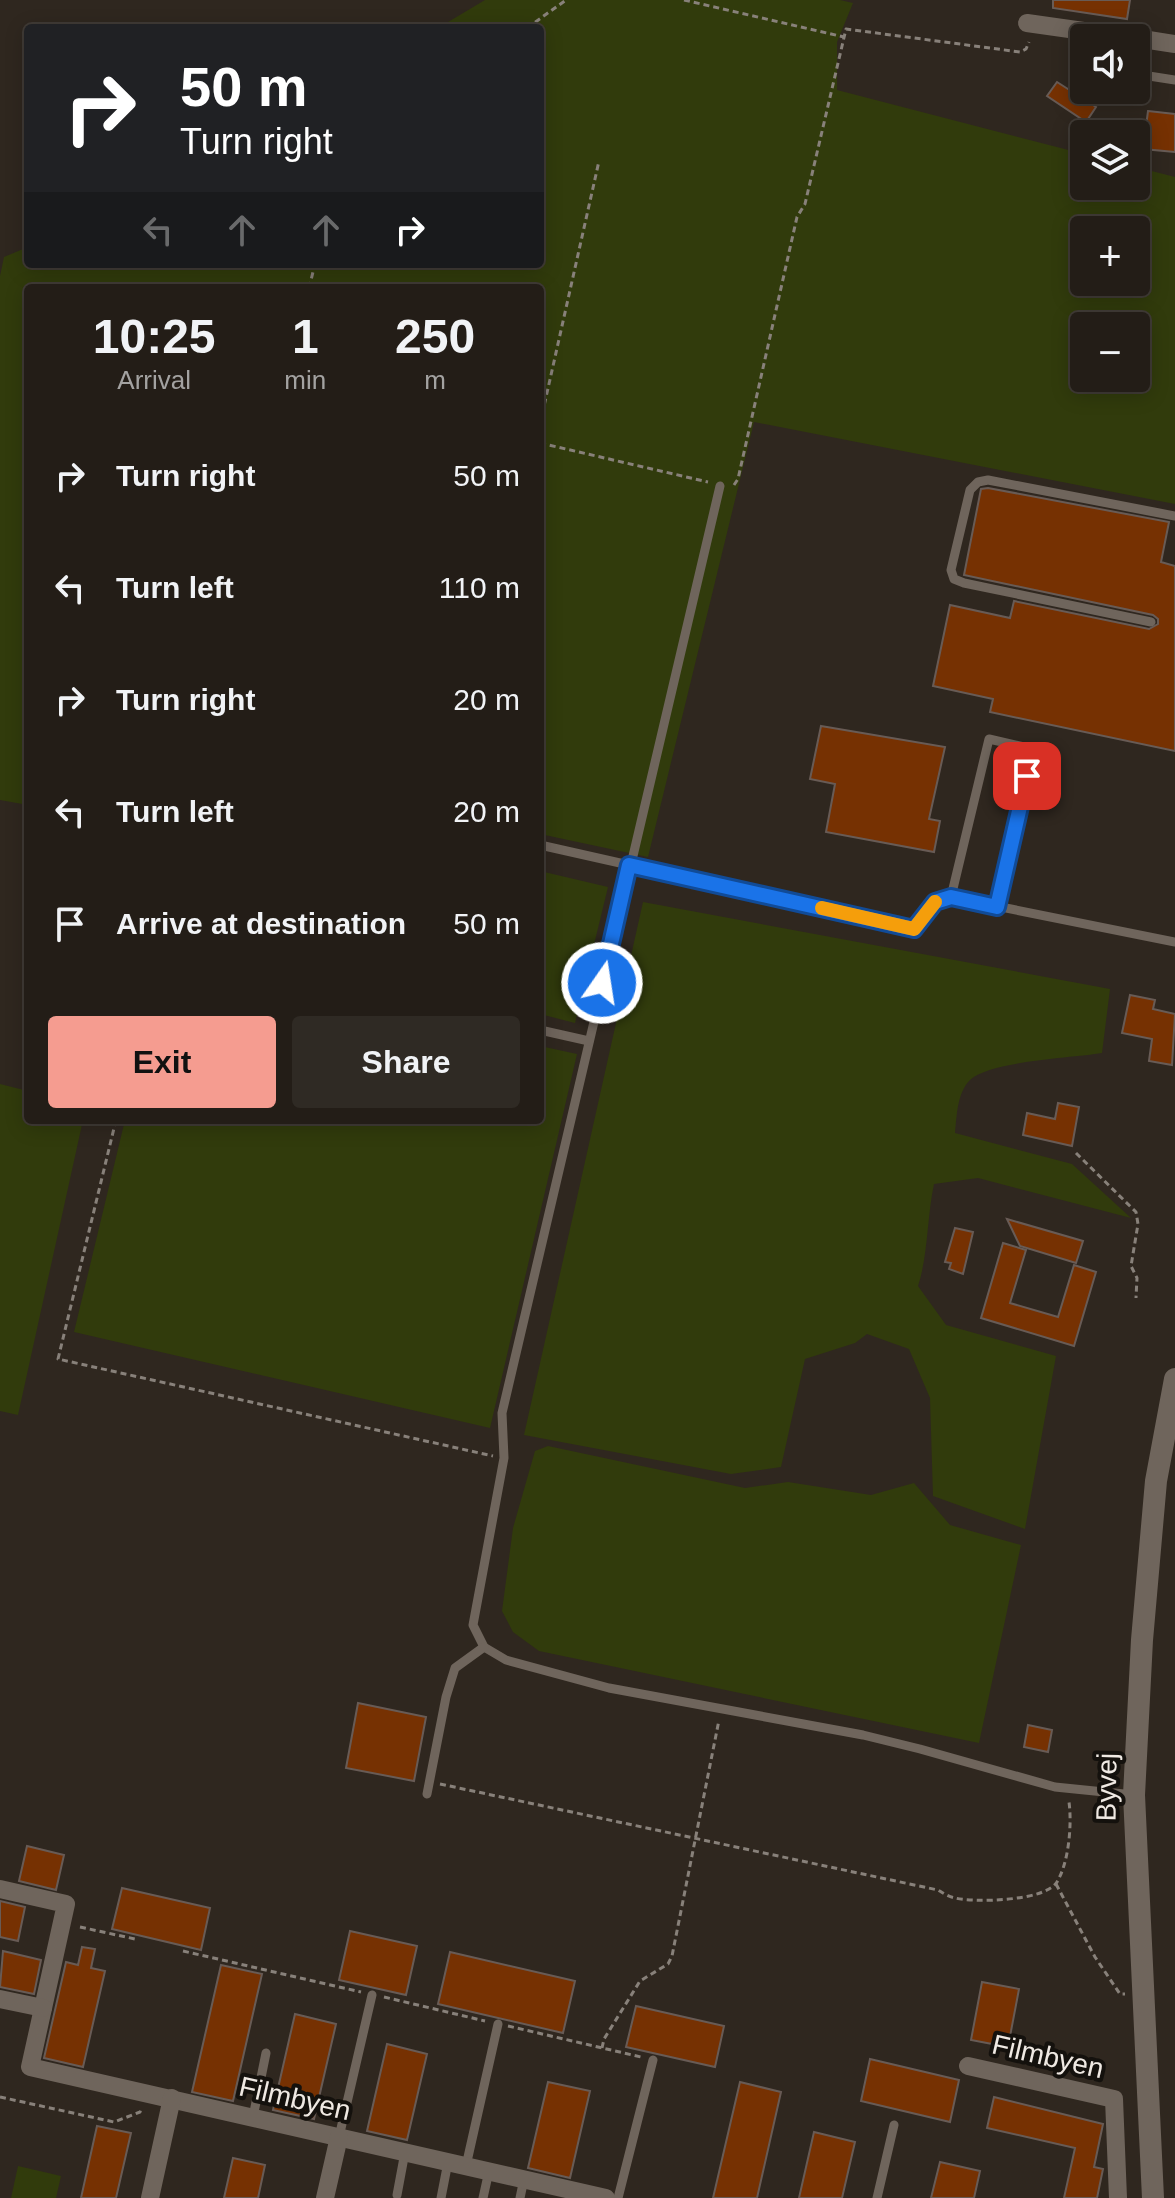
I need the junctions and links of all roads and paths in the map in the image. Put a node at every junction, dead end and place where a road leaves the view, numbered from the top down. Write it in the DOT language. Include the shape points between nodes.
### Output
graph roads {
  1 [pos="566,0"];
  2 [pos="684,0"];
  3 [pos="1032,23"];
  4 [pos="533,24"];
  5 [pos="1070,29"];
  6 [pos="844,37"];
  7 [pos="1150,40"];
  8 [pos="1175,44"];
  9 [pos="1150,76"];
  10 [pos="1175,80"];
  11 [pos="599,161"];
  12 [pos="544,406"];
  13 [pos="544,444"];
  14 [pos="720,486"];
  15 [pos="1175,516"];
  16 [pos="1151,622"];
  17 [pos="544,846"];
  18 [pos="629,865"];
  19 [pos="951,897"];
  20 [pos="997,907"];
  21 [pos="1175,942"];
  22 [pos="544,1031"];
  23 [pos="589,1041"];
  24 [pos="115,1124"];
  25 [pos="1076,1153"];
  26 [pos="1136,1298"];
  27 [pos="1175,1379"];
  28 [pos="504,1458"];
  29 [pos="484,1647"];
  30 [pos="721,1709"];
  31 [pos="429,1782"];
  32 [pos="1067,1789"];
  33 [pos="427,1794"];
  34 [pos="1134,1795"];
  35 [pos="697,1839"];
  36 [pos="1056,1884"];
  37 [pos="0,1889"];
  38 [pos="62,1922"];
  39 [pos="135,1939"];
  40 [pos="183,1951"];
  41 [pos="372,1995"];
  42 [pos="1143,1995"];
  43 [pos="0,1999"];
  44 [pos="43,2008"];
  45 [pos="498,2024"];
  46 [pos="602,2048"];
  47 [pos="266,2053"];
  48 [pos="653,2060"];
  49 [pos="968,2066"];
  50 [pos="146,2093"];
  51 [pos="0,2097"];
  52 [pos="172,2098"];
  53 [pos="253,2117"];
  54 [pos="894,2125"];
  55 [pos="339,2137"];
  56 [pos="405,2152"];
  57 [pos="457,2164"];
  58 [pos="489,2171"];
  59 [pos="522,2189"];
  60 [pos="397,2195"];
  61 [pos="150,2198"];
  62 [pos="325,2198"];
  63 [pos="441,2198"];
  64 [pos="483,2198"];
  65 [pos="606,2198"];
  66 [pos="618,2198"];
  67 [pos="877,2198"];
  68 [pos="1118,2198"];
  69 [pos="1153,2198"];
  1 -- 4 [label="path"];
  2 -- 6 [label="path"];
  3 -- 5 [label="street"];
  3 -- 6 [label="path" via="1026,49 1020,52 846,29"];
  6 -- 14 [label="path" via="738,479 734,485"];
  7 -- 8 [label="street"];
  9 -- 10 [label="lane"];
  11 -- 12 [label="path"];
  13 -- 14 [label="path"];
  14 -- 18 [label="lane"];
  15 -- 16 [label="lane" via="978,482 970,490 951,570 954,579 964,583"];
  17 -- 18 [label="lane"];
  18 -- 19 [label="lane" via="914,929 935,902"];
  18 -- 23 [label="lane"];
  19 -- 20 [label="lane"];
  19 -- 20 [label="lane" via="989,739 1033,749"];
  20 -- 21 [label="lane"];
  22 -- 23 [label="lane"];
  23 -- 28 [label="lane" via="502,1413"];
  24 -- 28 [label="path" via="58,1359"];
  25 -- 26 [label="path" via="1136,1212 1131,1266 1137,1278"];
  27 -- 34 [label="street, Byvej" via="1156,1481"];
  28 -- 29 [label="lane" via="473,1625"];
  29 -- 30 [label="lane" via="506,1660 609,1688"];
  29 -- 31 [label="lane" via="455,1668"];
  30 -- 32 [label="lane" via="892,1742"];
  30 -- 35 [label="path"];
  31 -- 33 [label="lane"];
  31 -- 35 [label="path"];
  32 -- 34 [label="lane"];
  32 -- 36 [label="path" via="1068,1836"];
  34 -- 42 [label="street, Byvej"];
  35 -- 36 [label="path" via="938,1890 957,1899 1019,1898"];
  35 -- 46 [label="path" via="672,1956 640,1981"];
  36 -- 42 [label="path" via="1120,1994"];
  37 -- 38 [label="street" via="66,1904"];
  38 -- 39 [label="path"];
  38 -- 44 [label="street, Filmbyen"];
  40 -- 41 [label="path"];
  41 -- 45 [label="path"];
  41 -- 55 [label="lane"];
  42 -- 69 [label="street, Byvej"];
  43 -- 44 [label="street"];
  44 -- 50 [label="street, Filmbyen" via="30,2067"];
  45 -- 46 [label="path"];
  45 -- 57 [label="lane"];
  46 -- 48 [label="path"];
  47 -- 53 [label="lane"];
  48 -- 66 [label="lane"];
  49 -- 68 [label="street, Filmbyen" via="1114,2099"];
  50 -- 51 [label="path" via="140,2112 114,2122"];
  50 -- 52 [label="street, Filmbyen"];
  52 -- 53 [label="street, Filmbyen"];
  52 -- 61 [label="street"];
  53 -- 55 [label="street, Filmbyen"];
  54 -- 67 [label="lane"];
  55 -- 56 [label="street, Filmbyen"];
  55 -- 62 [label="street"];
  56 -- 57 [label="street, Filmbyen"];
  56 -- 60 [label="lane"];
  57 -- 58 [label="street, Filmbyen"];
  57 -- 63 [label="lane"];
  58 -- 59 [label="street, Filmbyen"];
  58 -- 64 [label="lane"];
  59 -- 65 [label="street, Filmbyen"];
}
